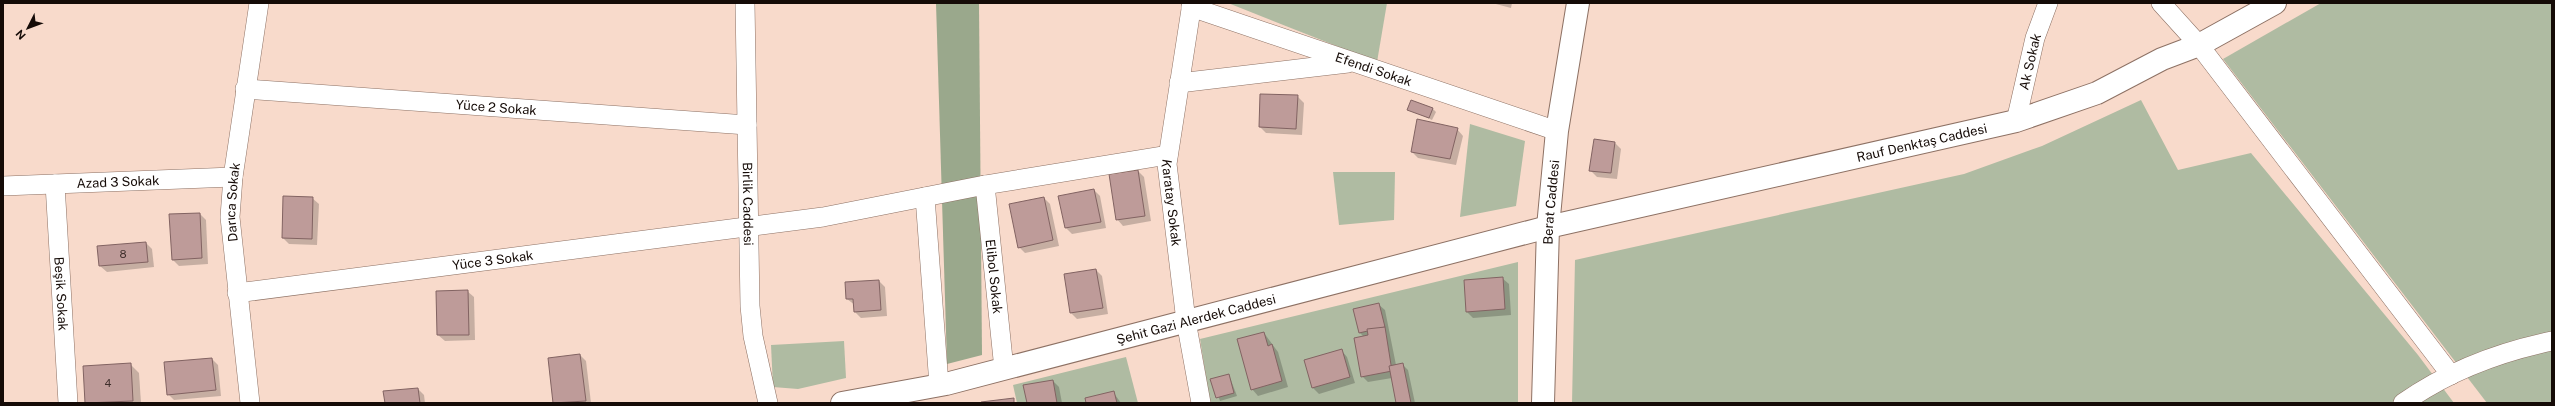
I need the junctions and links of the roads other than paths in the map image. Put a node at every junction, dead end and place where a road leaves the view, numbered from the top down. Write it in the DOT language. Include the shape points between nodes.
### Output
graph roads {
  1 [pos="259,3"];
  2 [pos="745,3"];
  3 [pos="1578,3"];
  4 [pos="2048,3"];
  5 [pos="2161,3"];
  6 [pos="2275,3"];
  7 [pos="1192,5"];
  8 [pos="2199,45"];
  9 [pos="1354,62"];
  10 [pos="1179,83"];
  11 [pos="245,89"];
  12 [pos="2016,121"];
  13 [pos="747,125"];
  14 [pos="1557,131"];
  15 [pos="1168,155"];
  16 [pos="233,177"];
  17 [pos="55,184"];
  18 [pos="985,185"];
  19 [pos="3,186"];
  20 [pos="925,197"];
  21 [pos="1548,227"];
  22 [pos="749,228"];
  23 [pos="237,293"];
  24 [pos="1186,322"];
  25 [pos="2552,341"];
  26 [pos="1004,369"];
  27 [pos="2451,375"];
  28 [pos="939,385"];
  29 [pos="873,401"];
  30 [pos="68,403"];
  31 [pos="250,403"];
  32 [pos="768,403"];
  33 [pos="842,403"];
  34 [pos="1200,403"];
  35 [pos="1543,403"];
  36 [pos="2403,403"];
  1 -- 11 [label="street, Darıca Sokak"];
  2 -- 13 [label="street, Birlik Caddesi"];
  3 -- 14 [label="street, Berat Caddesi"];
  4 -- 12 [label="street, Ak Sokak" via="2035,38"];
  5 -- 8 [label="street"];
  6 -- 8 [label="street, Rauf Denktaş Caddesi"];
  7 -- 9 [label="street, Efendi Sokak"];
  7 -- 10 [label="street, Karatay Sokak"];
  8 -- 12 [label="street, Rauf Denktaş Caddesi" via="2162,59 2097,93"];
  8 -- 27 [label="street"];
  9 -- 10 [label="street"];
  9 -- 14 [label="street, Efendi Sokak"];
  10 -- 15 [label="street, Karatay Sokak"];
  11 -- 13 [label="street, Yüce 2 Sokak"];
  11 -- 16 [label="street, Darıca Sokak"];
  12 -- 21 [label="street, Rauf Denktaş Caddesi"];
  13 -- 22 [label="street, Birlik Caddesi"];
  14 -- 21 [label="street, Berat Caddesi"];
  15 -- 18 [label="street, Yüce 3 Sokak"];
  15 -- 24 [label="street, Karatay Sokak"];
  16 -- 17 [label="street, Azad 3 Sokak"];
  16 -- 23 [label="street, Darıca Sokak" via="230,217"];
  17 -- 19 [label="street, Azad 3 Sokak"];
  17 -- 30 [label="street, Beşik Sokak"];
  18 -- 20 [label="street, Yüce 3 Sokak"];
  18 -- 26 [label="street, Elibol Sokak"];
  20 -- 22 [label="street, Yüce 3 Sokak" via="823,217"];
  20 -- 28 [label="street"];
  21 -- 24 [label="street, Şehit Gazi Alerdek Caddesi"];
  21 -- 35 [label="street, Berat Caddesi"];
  22 -- 23 [label="street, Yüce 3 Sokak"];
  22 -- 32 [label="street, Birlik Caddesi" via="753,336"];
  23 -- 31 [label="street, Darıca Sokak"];
  24 -- 26 [label="street, Şehit Gazi Alerdek Caddesi"];
  24 -- 34 [label="street, Karatay Sokak"];
  25 -- 27 [label="street" via="2493,357"];
  26 -- 28 [label="street, Şehit Gazi Alerdek Caddesi"];
  27 -- 36 [label="street"];
  28 -- 29 [label="street, Şehit Gazi Alerdek Caddesi"];
  29 -- 33 [label="street, Şehit Gazi Alerdek Caddesi"];
}
